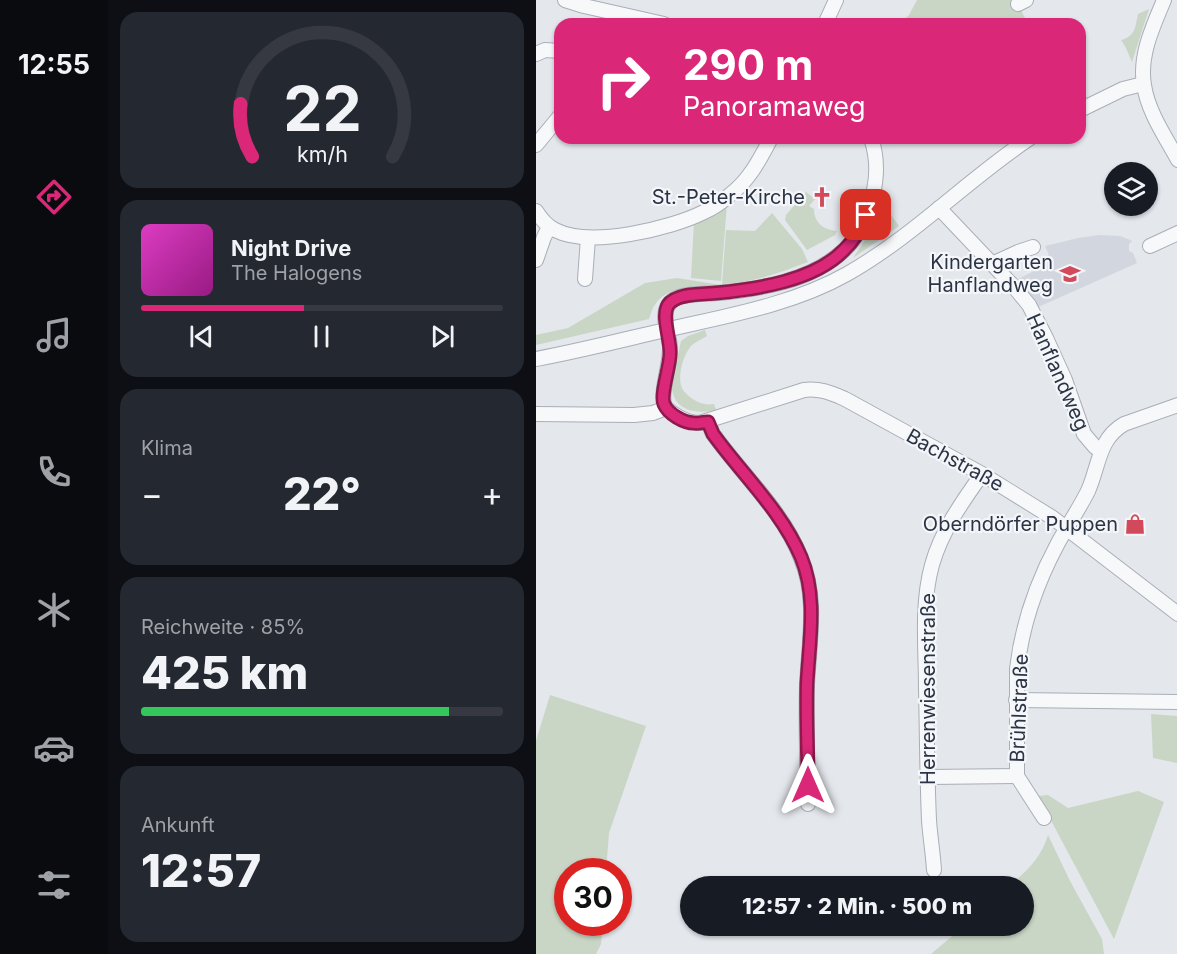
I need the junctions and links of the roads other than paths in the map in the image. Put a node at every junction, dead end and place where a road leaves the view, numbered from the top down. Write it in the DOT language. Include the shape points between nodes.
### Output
graph roads {
  1 [pos="565,0"];
  2 [pos="836,0"];
  3 [pos="1164,0"];
  4 [pos="620,18"];
  5 [pos="828,18"];
  6 [pos="554,51"];
  7 [pos="536,54"];
  8 [pos="1144,84"];
  9 [pos="1086,107"];
  10 [pos="554,125"];
  11 [pos="767,144"];
  12 [pos="872,144"];
  13 [pos="1021,144"];
  14 [pos="536,145"];
  15 [pos="1178,160"];
  16 [pos="939,208"];
  17 [pos="536,211"];
  18 [pos="549,226"];
  19 [pos="1178,232"];
  20 [pos="588,238"];
  21 [pos="1150,246"];
  22 [pos="1032,247"];
  23 [pos="536,260"];
  24 [pos="992,264"];
  25 [pos="585,279"];
  26 [pos="668,329"];
  27 [pos="536,359"];
  28 [pos="1178,405"];
  29 [pos="666,408"];
  30 [pos="536,414"];
  31 [pos="708,422"];
  32 [pos="1102,451"];
  33 [pos="982,474"];
  34 [pos="1067,528"];
  35 [pos="1178,614"];
  36 [pos="1016,700"];
  37 [pos="1178,702"];
  38 [pos="1017,776"];
  39 [pos="928,777"];
  40 [pos="808,804"];
  41 [pos="1044,818"];
  42 [pos="940,859"];
  1 -- 4 [label="street"];
  2 -- 5 [label="street"];
  3 -- 8 [label="street" via="1146,53"];
  6 -- 7 [label="street"];
  8 -- 9 [label="street" via="1123,89"];
  8 -- 15 [label="street" via="1151,110"];
  10 -- 14 [label="street"];
  11 -- 20 [label="street" via="747,179 704,212 656,228"];
  12 -- 26 [label="street" via="876,162 873,194 861,226 843,252 812,271 786,280 678,298 666,311"];
  13 -- 16 [label="street"];
  16 -- 24 [label="street, Hanflandweg"];
  16 -- 26 [label="street" via="873,258 822,287 763,307"];
  17 -- 18 [label="street"];
  18 -- 20 [label="street"];
  18 -- 23 [label="street"];
  19 -- 21 [label="street"];
  20 -- 25 [label="street"];
  22 -- 24 [label="street"];
  24 -- 32 [label="street, Hanflandweg" via="1029,305 1065,380 1084,434"];
  26 -- 27 [label="street"];
  26 -- 29 [label="street" via="670,359 663,396"];
  28 -- 32 [label="street, Brühlstraße" via="1116,428"];
  29 -- 30 [label="street" via="634,415"];
  29 -- 31 [label="street" via="688,422"];
  31 -- 33 [label="street, Bachstraße" via="804,390 820,390 845,399"];
  31 -- 40 [label="street" via="713,434 784,526 808,578 812,613 807,700"];
  32 -- 34 [label="street, Brühlstraße" via="1093,480"];
  33 -- 34 [label="street, Bachstraße"];
  33 -- 39 [label="street, Herrenwiesenstraße" via="941,539 927,589"];
  34 -- 35 [label="street, Bachstraße"];
  34 -- 36 [label="street, Brühlstraße" via="1031,608 1019,652"];
  36 -- 37 [label="street"];
  36 -- 38 [label="street, Brühlstraße"];
  38 -- 39 [label="street"];
  38 -- 41 [label="street, Brühlstraße"];
  39 -- 42 [label="street, Herrenwiesenstraße" via="934,870"];
}
